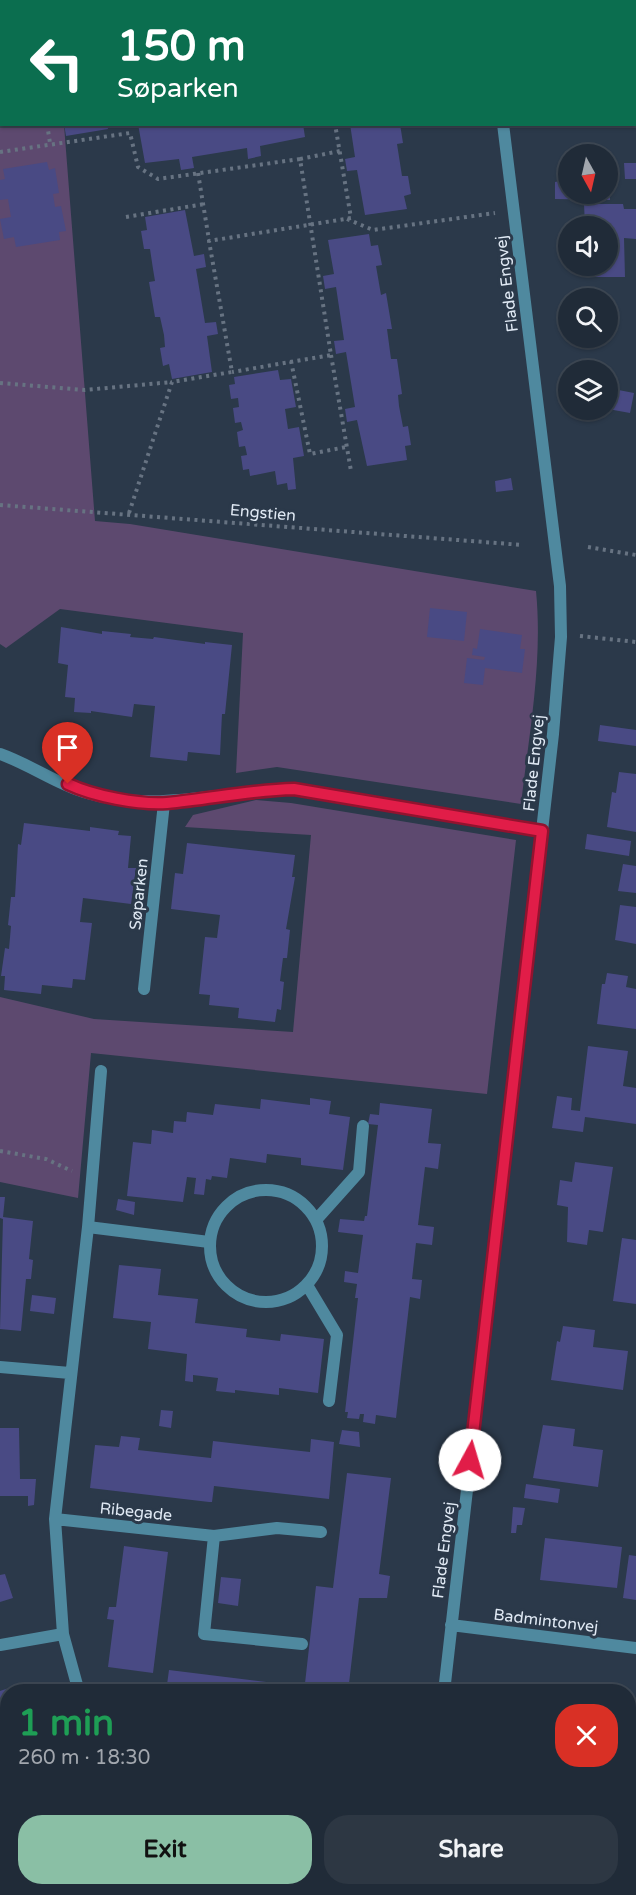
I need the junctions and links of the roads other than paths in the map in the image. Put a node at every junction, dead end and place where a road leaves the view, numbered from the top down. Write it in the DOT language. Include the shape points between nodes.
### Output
graph roads {
  1 [pos="503,126"];
  2 [pos="0,754"];
  3 [pos="164,803"];
  4 [pos="542,831"];
  5 [pos="144,989"];
  6 [pos="101,1071"];
  7 [pos="363,1126"];
  8 [pos="316,1220"];
  9 [pos="88,1227"];
  10 [pos="209,1242"];
  11 [pos="307,1285"];
  12 [pos="0,1367"];
  13 [pos="70,1373"];
  14 [pos="329,1401"];
  15 [pos="55,1519"];
  16 [pos="321,1532"];
  17 [pos="214,1536"];
  18 [pos="451,1625"];
  19 [pos="63,1634"];
  20 [pos="302,1644"];
  21 [pos="0,1645"];
  22 [pos="636,1648"];
  23 [pos="77,1684"];
  24 [pos="445,1684"];
  1 -- 4 [label="street, Flade Engvej" via="560,586 561,637"];
  2 -- 3 [label="street" via="85,792"];
  3 -- 4 [label="street" via="294,789"];
  3 -- 5 [label="street, Søparken"];
  4 -- 18 [label="street, Flade Engvej"];
  6 -- 9 [label="street"];
  7 -- 8 [label="street" via="359,1172"];
  8 -- 10 [label="street" via="290,1195 254,1191 237,1197 223,1209 213,1224"];
  8 -- 11 [label="street" via="322,1254"];
  9 -- 10 [label="street"];
  9 -- 13 [label="street"];
  10 -- 11 [label="street" via="210,1259 217,1275 243,1298 277,1301 293,1296"];
  11 -- 14 [label="street" via="337,1335"];
  12 -- 13 [label="street"];
  13 -- 15 [label="street"];
  15 -- 17 [label="street, Ribegade"];
  15 -- 19 [label="street"];
  16 -- 17 [label="street, Ribegade" via="278,1528"];
  17 -- 20 [label="street" via="204,1634"];
  18 -- 22 [label="street, Badmintonvej"];
  18 -- 24 [label="street, Flade Engvej"];
  19 -- 21 [label="street"];
  19 -- 23 [label="street"];
}
